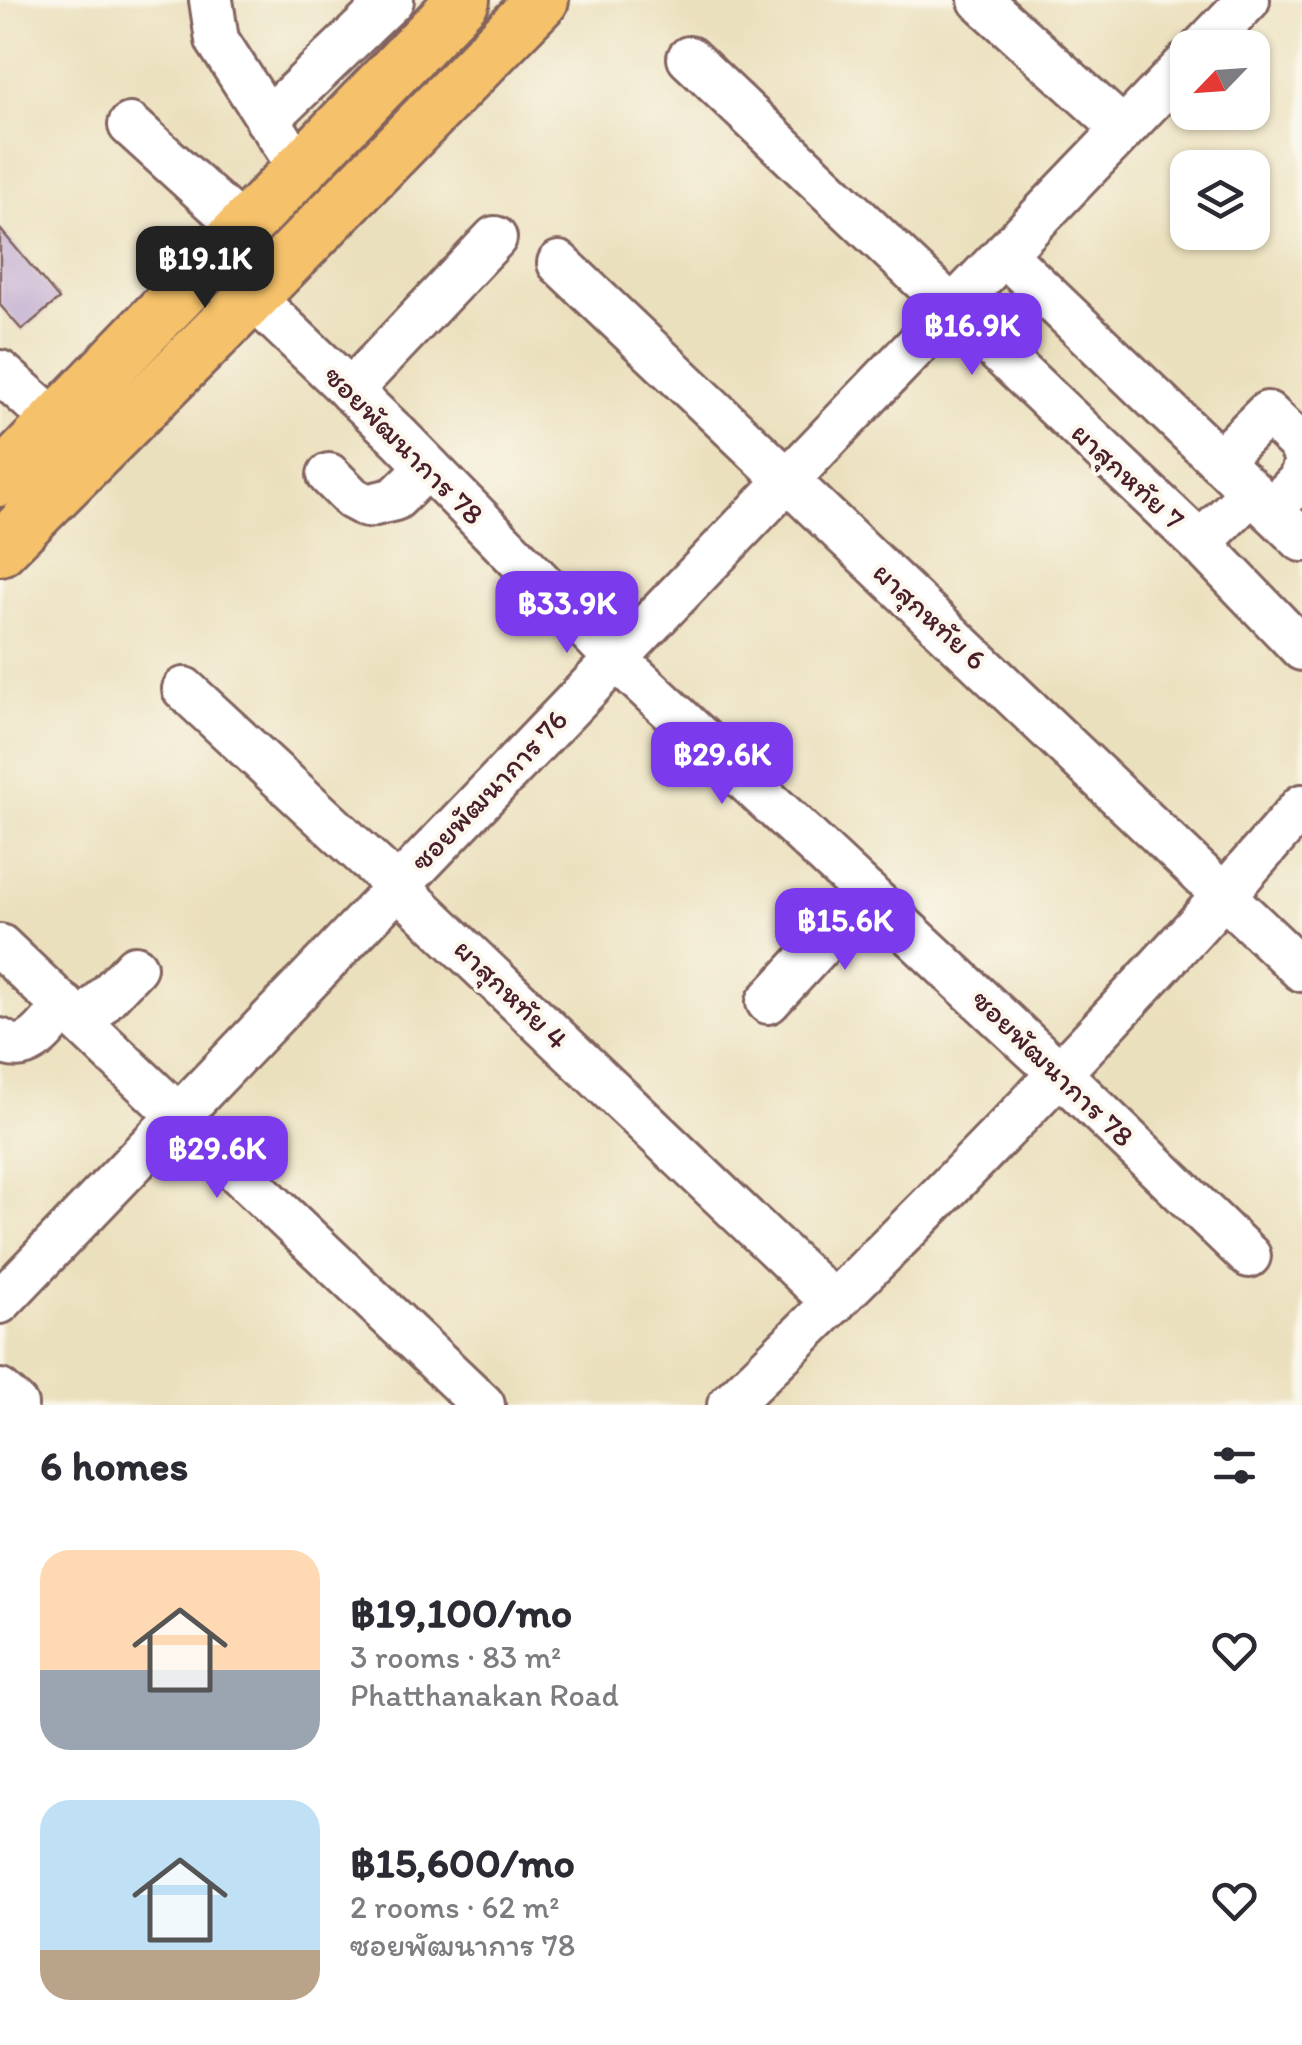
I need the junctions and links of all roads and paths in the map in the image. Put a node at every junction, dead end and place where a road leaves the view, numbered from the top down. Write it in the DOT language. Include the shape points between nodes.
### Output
graph roads {
  1 [pos="211,0"];
  2 [pos="392,0"];
  3 [pos="542,0"];
  4 [pos="980,0"];
  5 [pos="1248,0"];
  6 [pos="435,10"];
  7 [pos="1219,30"];
  8 [pos="689,58"];
  9 [pos="1170,80"];
  10 [pos="267,120"];
  11 [pos="130,125"];
  12 [pos="1123,128"];
  13 [pos="300,169"];
  14 [pos="496,238"];
  15 [pos="227,245"];
  16 [pos="1004,254"];
  17 [pos="559,263"];
  18 [pos="252,298"];
  19 [pos="952,310"];
  20 [pos="0,372"];
  21 [pos="350,391"];
  22 [pos="55,421"];
  23 [pos="1302,450"];
  24 [pos="1219,460"];
  25 [pos="428,467"];
  26 [pos="3,470"];
  27 [pos="1302,473"];
  28 [pos="330,475"];
  29 [pos="785,479"];
  30 [pos="1262,501"];
  31 [pos="1302,540"];
  32 [pos="1200,543"];
  33 [pos="0,549"];
  34 [pos="1302,650"];
  35 [pos="615,658"];
  36 [pos="184,689"];
  37 [pos="1302,806"];
  38 [pos="397,886"];
  39 [pos="868,894"];
  40 [pos="1225,896"];
  41 [pos="0,946"];
  42 [pos="136,967"];
  43 [pos="1302,970"];
  44 [pos="768,1002"];
  45 [pos="73,1015"];
  46 [pos="0,1040"];
  47 [pos="1058,1072"];
  48 [pos="180,1114"];
  49 [pos="1249,1256"];
  50 [pos="0,1302"];
  51 [pos="834,1303"];
  52 [pos="0,1390"];
  53 [pos="16,1405"];
  54 [pos="483,1405"];
  55 [pos="729,1405"];
  1 -- 10 [label="street" via="217,40"];
  2 -- 10 [label="street"];
  3 -- 18 [label="main road"];
  4 -- 12 [label="street"];
  5 -- 7 [label="street"];
  6 -- 13 [label="main road"];
  8 -- 19 [label="street, ผาสุกหทัย 7"];
  9 -- 12 [label="street, ซอยพัฒนาการ 76"];
  10 -- 13 [label="street"];
  11 -- 15 [label="street"];
  12 -- 16 [label="street, ซอยพัฒนาการ 76"];
  13 -- 15 [label="main road"];
  14 -- 21 [label="street"];
  15 -- 18 [label="main road"];
  15 -- 22 [label="main road"];
  16 -- 19 [label="street, ซอยพัฒนาการ 76"];
  16 -- 24 [label="street"];
  17 -- 29 [label="street, ผาสุกหทัย 6"];
  18 -- 21 [label="street, ซอยพัฒนาการ 78"];
  18 -- 33 [label="main road"];
  19 -- 29 [label="street, ซอยพัฒนาการ 76"];
  19 -- 32 [label="street, ผาสุกหทัย 7"];
  20 -- 22 [label="street"];
  21 -- 25 [label="street, ซอยพัฒนาการ 78"];
  22 -- 26 [label="main road"];
  23 -- 24 [label="street" via="1267,413"];
  24 -- 30 [label="street"];
  25 -- 28 [label="street" via="395,499 367,506"];
  25 -- 35 [label="street, ซอยพัฒนาการ 78"];
  27 -- 30 [label="street"];
  29 -- 35 [label="street, ซอยพัฒนาการ 76"];
  29 -- 40 [label="street, ผาสุกหทัย 6"];
  30 -- 31 [label="street"];
  30 -- 32 [label="street"];
  32 -- 34 [label="street, ผาสุกหทัย 7"];
  35 -- 38 [label="street, ซอยพัฒนาการ 76"];
  35 -- 39 [label="street, ซอยพัฒนาการ 78"];
  36 -- 38 [label="street, ผาสุกหทัย 4"];
  37 -- 40 [label="street"];
  38 -- 48 [label="street, ซอยพัฒนาการ 76"];
  38 -- 51 [label="street, ผาสุกหทัย 4"];
  39 -- 44 [label="street"];
  39 -- 47 [label="street, ซอยพัฒนาการ 78"];
  40 -- 43 [label="street, ผาสุกหทัย 6"];
  40 -- 47 [label="street"];
  41 -- 45 [label="street"];
  42 -- 45 [label="street"];
  45 -- 46 [label="street" via="26,1046"];
  45 -- 48 [label="street"];
  47 -- 49 [label="street, ซอยพัฒนาการ 78"];
  47 -- 51 [label="street"];
  48 -- 50 [label="street, ซอยพัฒนาการ 76"];
  48 -- 54 [label="street"];
  51 -- 55 [label="street"];
  52 -- 53 [label="street"];
}
